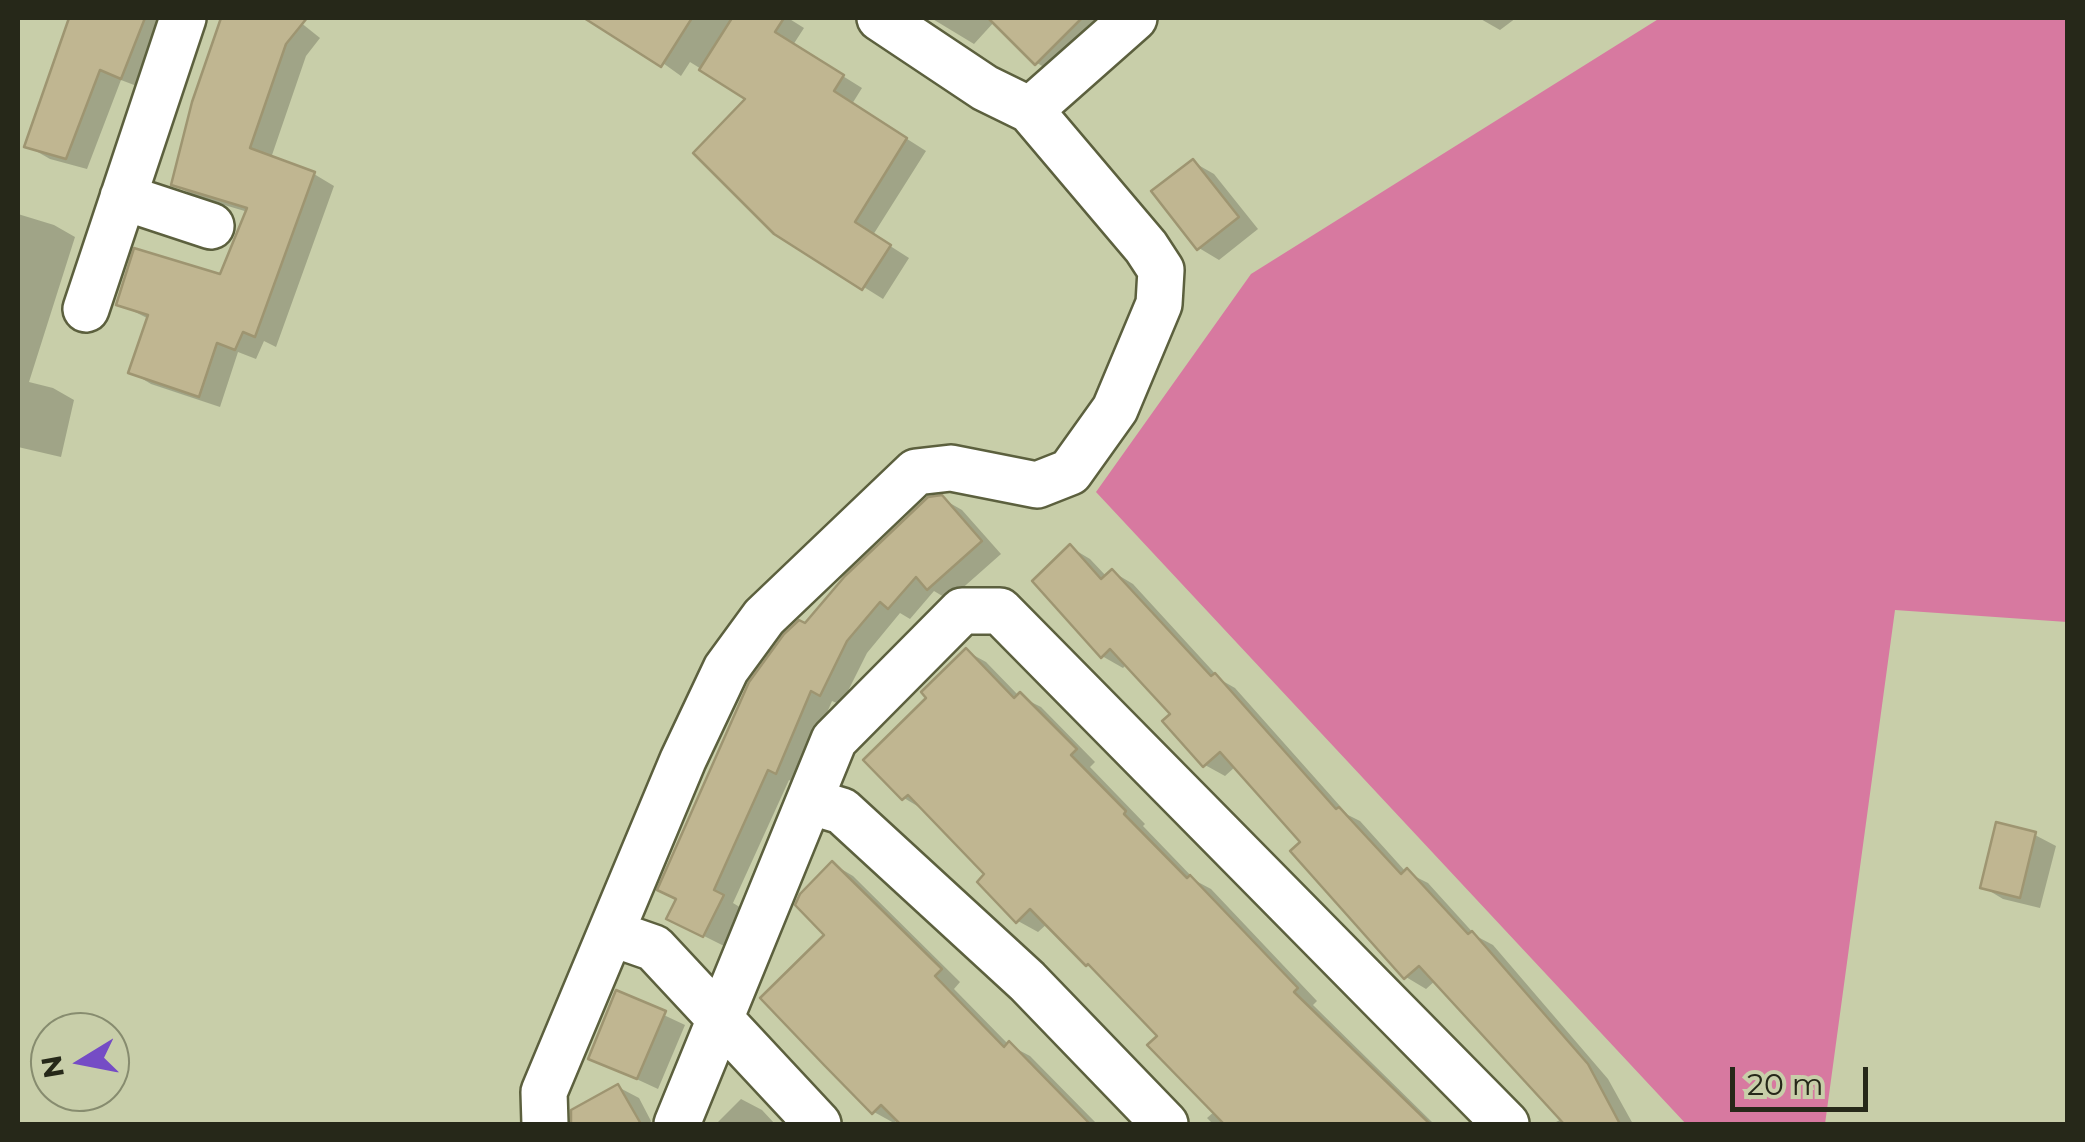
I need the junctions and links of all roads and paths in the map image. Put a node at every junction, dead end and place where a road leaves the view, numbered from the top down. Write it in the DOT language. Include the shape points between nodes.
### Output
graph roads {
  1 [pos="182,18"];
  2 [pos="880,18"];
  3 [pos="1134,18"];
  4 [pos="1030,110"];
  5 [pos="124,197"];
  6 [pos="211,226"];
  7 [pos="86,309"];
  8 [pos="809,802"];
  9 [pos="610,933"];
  10 [pos="721,1018"];
  11 [pos="545,1124"];
  12 [pos="676,1124"];
  13 [pos="818,1124"];
  14 [pos="1165,1124"];
  15 [pos="1506,1124"];
  1 -- 5 [label="street"];
  2 -- 4 [label="street"];
  3 -- 4 [label="street"];
  4 -- 9 [label="street" via="1161,270 1159,304 1115,408 1070,472 1037,486 951,468 916,472 764,617 726,669"];
  5 -- 6 [label="street"];
  5 -- 7 [label="street"];
  8 -- 10 [label="street"];
  8 -- 14 [label="street" via="842,811 1027,981"];
  8 -- 15 [label="street" via="834,740 962,611 1000,610"];
  9 -- 10 [label="street" via="654,948"];
  9 -- 11 [label="street" via="544,1092"];
  10 -- 12 [label="street"];
  10 -- 13 [label="street"];
}
